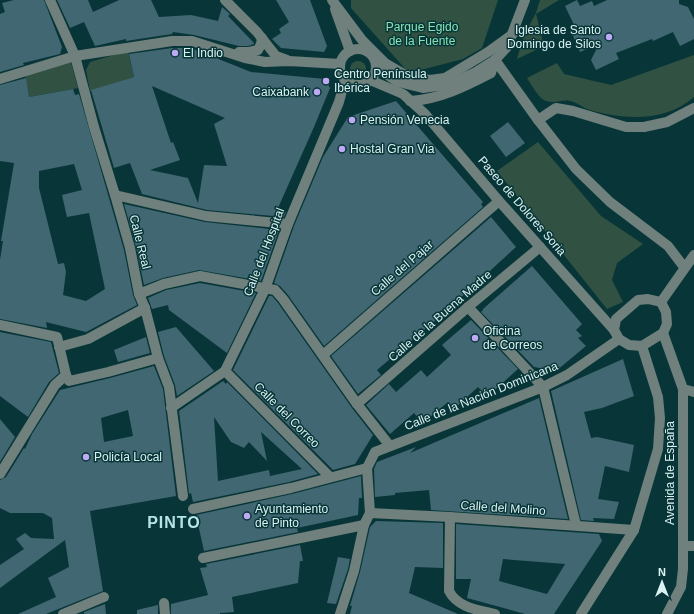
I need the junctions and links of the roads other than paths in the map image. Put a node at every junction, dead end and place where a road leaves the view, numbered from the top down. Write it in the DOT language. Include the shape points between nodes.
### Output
graph roads {
  1 [pos="50,0"];
  2 [pos="225,0"];
  3 [pos="332,0"];
  4 [pos="525,0"];
  5 [pos="513,34"];
  6 [pos="262,38"];
  7 [pos="225,51"];
  8 [pos="350,51"];
  9 [pos="75,56"];
  10 [pos="495,60"];
  11 [pos="289,61"];
  12 [pos="340,64"];
  13 [pos="376,67"];
  14 [pos="0,79"];
  15 [pos="345,80"];
  16 [pos="370,80"];
  17 [pos="410,101"];
  18 [pos="694,108"];
  19 [pos="538,120"];
  20 [pos="115,195"];
  21 [pos="499,201"];
  22 [pos="288,224"];
  23 [pos="540,247"];
  24 [pos="694,255"];
  25 [pos="684,267"];
  26 [pos="265,289"];
  27 [pos="139,294"];
  28 [pos="661,302"];
  29 [pos="468,307"];
  30 [pos="145,308"];
  31 [pos="0,325"];
  32 [pos="614,330"];
  33 [pos="663,333"];
  34 [pos="619,340"];
  35 [pos="642,346"];
  36 [pos="59,347"];
  37 [pos="323,354"];
  38 [pos="158,358"];
  39 [pos="225,371"];
  40 [pos="68,378"];
  41 [pos="543,387"];
  42 [pos="683,389"];
  43 [pos="694,392"];
  44 [pos="357,404"];
  45 [pos="171,408"];
  46 [pos="390,446"];
  47 [pos="367,468"];
  48 [pos="0,474"];
  49 [pos="330,477"];
  50 [pos="183,496"];
  51 [pos="193,509"];
  52 [pos="370,513"];
  53 [pos="450,517"];
  54 [pos="364,525"];
  55 [pos="576,525"];
  56 [pos="634,530"];
  57 [pos="683,546"];
  58 [pos="694,546"];
  59 [pos="203,558"];
  60 [pos="104,597"];
  61 [pos="164,603"];
  62 [pos="467,611"];
  63 [pos="63,614"];
  64 [pos="165,614"];
  65 [pos="340,614"];
  66 [pos="495,614"];
  67 [pos="581,614"];
  68 [pos="667,614"];
  1 -- 9 [label="street, Calle Real"];
  2 -- 6 [label="street"];
  3 -- 5 [label="street" via="362,40 385,63 409,77 430,80 445,78"];
  3 -- 8 [label="street"];
  4 -- 5 [label="street"];
  5 -- 10 [label="street"];
  6 -- 7 [label="street" via="258,50"];
  6 -- 11 [label="street" via="276,56"];
  7 -- 9 [label="street" via="192,41 179,41"];
  7 -- 11 [label="street" via="265,62"];
  8 -- 12 [label="street" via="345,54"];
  8 -- 13 [label="street" via="356,49 368,52"];
  9 -- 14 [label="street"];
  9 -- 20 [label="street, Calle Real"];
  10 -- 13 [label="street" via="451,84 423,88 398,82"];
  10 -- 17 [label="street" via="491,73 468,85"];
  10 -- 19 [label="street"];
  11 -- 12 [label="street"];
  12 -- 15 [label="street" via="339,70"];
  13 -- 16 [label="street"];
  15 -- 16 [label="street" via="355,85 366,84"];
  15 -- 22 [label="street, Calle del Hospital" via="339,102"];
  16 -- 17 [label="street, Paseo de Dolores Soria" via="402,94"];
  17 -- 21 [label="street, Paseo de Dolores Soria" via="425,114"];
  18 -- 19 [label="street" via="667,122 644,127 626,127 574,110 556,108"];
  19 -- 25 [label="street" via="576,169 610,202 668,246"];
  20 -- 22 [label="street" via="206,216"];
  20 -- 27 [label="street, Calle Real" via="130,248"];
  21 -- 23 [label="street, Paseo de Dolores Soria"];
  21 -- 37 [label="street, Calle del Pajar"];
  22 -- 26 [label="street, Calle del Hospital"];
  23 -- 29 [label="street, Calle de la Buena Madre"];
  23 -- 32 [label="street, Paseo de Dolores Soria"];
  24 -- 25 [label="street"];
  25 -- 28 [label="street"];
  26 -- 27 [label="street" via="200,276 164,284"];
  26 -- 37 [label="street" via="276,290"];
  26 -- 39 [label="street, Calle del Hospital"];
  27 -- 30 [label="street, Calle Real"];
  28 -- 32 [label="street" via="638,300 616,318"];
  28 -- 33 [label="street" via="666,312 667,324"];
  29 -- 41 [label="street"];
  29 -- 44 [label="street, Calle de la Buena Madre"];
  30 -- 36 [label="street" via="88,339"];
  30 -- 38 [label="street, Calle Real"];
  31 -- 36 [label="street" via="57,337"];
  32 -- 34 [label="street"];
  33 -- 35 [label="street"];
  33 -- 42 [label="street, Avenida de España"];
  34 -- 35 [label="street" via="629,345"];
  34 -- 41 [label="street, Calle de la Nación Dominicana" via="567,375"];
  35 -- 56 [label="street, Avenida de España" via="658,397 660,418 658,449"];
  36 -- 40 [label="street"];
  37 -- 44 [label="street"];
  38 -- 40 [label="street" via="108,372"];
  38 -- 45 [label="street, Calle Real" via="169,387"];
  39 -- 45 [label="street, Calle del Hospital"];
  39 -- 49 [label="street, Calle del Correo"];
  40 -- 48 [label="street" via="55,385"];
  41 -- 46 [label="street, Calle de la Nación Dominicana"];
  41 -- 55 [label="street"];
  42 -- 43 [label="street"];
  42 -- 57 [label="street, Avenida de España"];
  44 -- 46 [label="street"];
  45 -- 50 [label="street, Calle Real"];
  46 -- 47 [label="street, Calle de la Nación Dominicana" via="376,452"];
  47 -- 49 [label="street"];
  47 -- 52 [label="street"];
  49 -- 51 [label="street"];
  52 -- 53 [label="street, Calle del Molino"];
  52 -- 54 [label="street"];
  53 -- 55 [label="street, Calle del Molino"];
  53 -- 62 [label="street" via="450,591 454,599"];
  54 -- 59 [label="street"];
  54 -- 65 [label="street" via="354,572"];
  55 -- 56 [label="street, Calle del Molino"];
  56 -- 67 [label="street, Avenida de España"];
  57 -- 58 [label="street"];
  57 -- 68 [label="street, Avenida de España" via="681,587"];
  60 -- 63 [label="street"];
  61 -- 64 [label="street"];
  62 -- 66 [label="street"];
}
